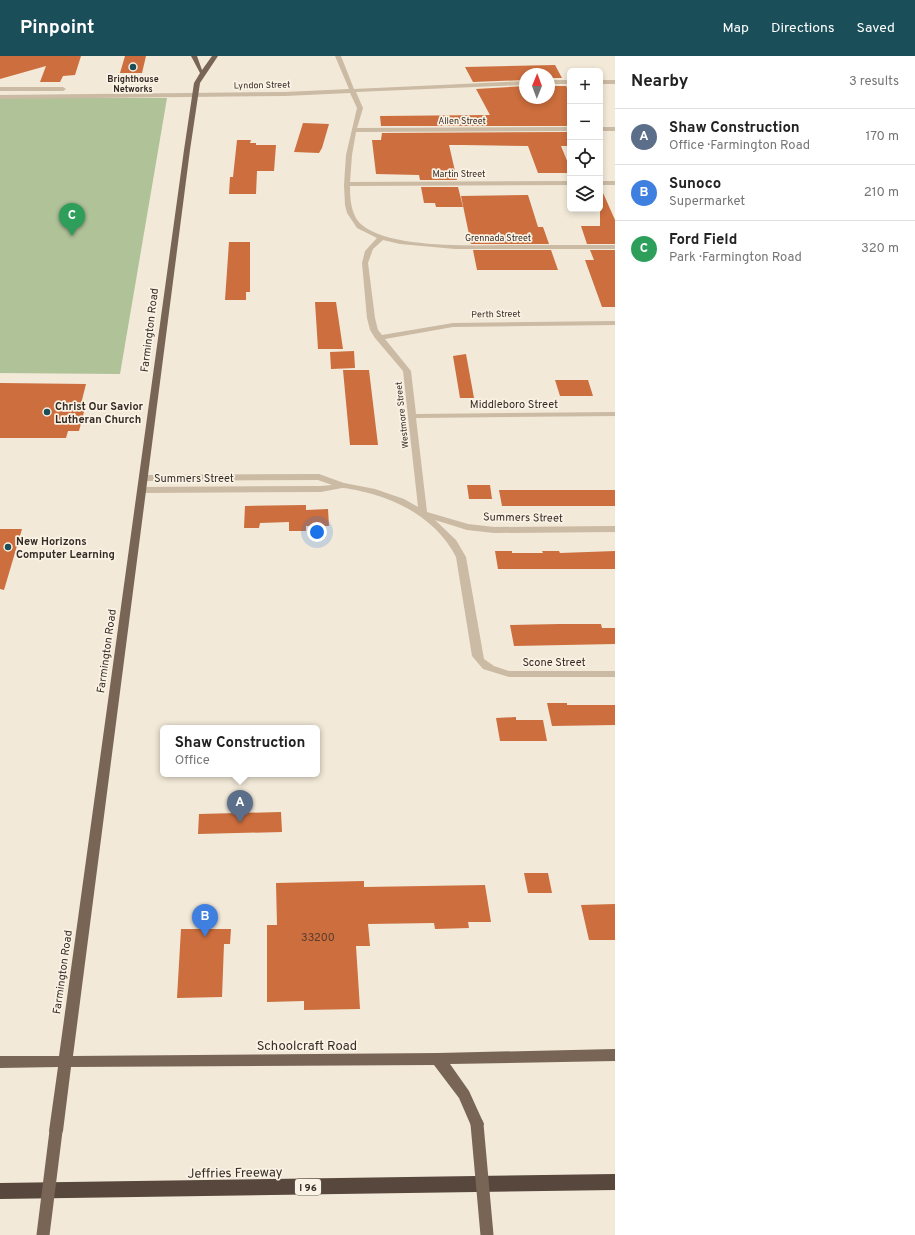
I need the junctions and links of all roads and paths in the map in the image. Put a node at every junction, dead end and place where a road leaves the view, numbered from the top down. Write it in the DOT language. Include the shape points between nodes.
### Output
graph roads {
  1 [pos="194,56"];
  2 [pos="215,56"];
  3 [pos="338,56"];
  4 [pos="201,72"];
  5 [pos="567,77"];
  6 [pos="603,77"];
  7 [pos="615,77"];
  8 [pos="519,78"];
  9 [pos="555,78"];
  10 [pos="555,82"];
  11 [pos="567,82"];
  12 [pos="603,82"];
  13 [pos="615,82"];
  14 [pos="519,83"];
  15 [pos="351,88"];
  16 [pos="0,89"];
  17 [pos="69,89"];
  18 [pos="85,90"];
  19 [pos="196,92"];
  20 [pos="0,97"];
  21 [pos="567,129"];
  22 [pos="603,129"];
  23 [pos="615,129"];
  24 [pos="354,130"];
  25 [pos="567,183"];
  26 [pos="603,183"];
  27 [pos="615,183"];
  28 [pos="347,184"];
  29 [pos="382,237"];
  30 [pos="615,247"];
  31 [pos="615,323"];
  32 [pos="379,338"];
  33 [pos="615,414"];
  34 [pos="412,416"];
  35 [pos="144,478"];
  36 [pos="342,485"];
  37 [pos="142,490"];
  38 [pos="423,514"];
  39 [pos="615,529"];
  40 [pos="615,674"];
  41 [pos="615,1056"];
  42 [pos="438,1059"];
  43 [pos="64,1061"];
  44 [pos="0,1062"];
  45 [pos="615,1182"];
  46 [pos="0,1191"];
  47 [pos="43,1235"];
  48 [pos="487,1235"];
  1 -- 4 [label="main road"];
  2 -- 4 [label="main road" via="212,63"];
  3 -- 15 [label="street"];
  4 -- 19 [label="main road, Farmington Road"];
  5 -- 9 [label="street"];
  6 -- 7 [label="street"];
  8 -- 15 [label="street, Lyndon Street"];
  10 -- 11 [label="street"];
  12 -- 13 [label="street"];
  14 -- 15 [label="street, Lyndon Street"];
  15 -- 19 [label="street, Lyndon Street"];
  15 -- 24 [label="street" via="360,108"];
  16 -- 17 [label="street"];
  18 -- 19 [label="street, Lyndon Street"];
  19 -- 20 [label="street, Lyndon Street"];
  19 -- 35 [label="main road, Farmington Road"];
  21 -- 24 [label="street, Allen Street"];
  22 -- 23 [label="street"];
  24 -- 28 [label="street" via="348,158"];
  25 -- 28 [label="street, Martin Street"];
  26 -- 27 [label="street"];
  28 -- 29 [label="street" via="352,217 364,228"];
  29 -- 30 [label="street, Grennada Street" via="409,244 437,247"];
  29 -- 32 [label="street, Westmore Street" via="367,250 365,263 371,318"];
  31 -- 32 [label="street, Perth Street" via="453,325"];
  32 -- 34 [label="street, Westmore Street" via="407,371"];
  33 -- 34 [label="street, Middleboro Street"];
  34 -- 38 [label="street, Westmore Street"];
  35 -- 36 [label="street, Summers Street" via="319,477"];
  35 -- 37 [label="main road, Farmington Road"];
  36 -- 37 [label="street, Summers Street" via="321,489"];
  36 -- 38 [label="street, Summers Street" via="372,491 401,501"];
  37 -- 43 [label="main road, Farmington Road"];
  38 -- 39 [label="street, Summers Street" via="467,527 494,530"];
  38 -- 40 [label="street, Scone Street" via="453,542 461,557 480,663 509,674"];
  41 -- 42 [label="main road, Schoolcraft Road"];
  42 -- 43 [label="main road, Schoolcraft Road"];
  42 -- 48 [label="main road, bridge" via="464,1094 477,1124"];
  43 -- 44 [label="main road, Schoolcraft Road"];
  43 -- 47 [label="main road, Farmington Road, bridge"];
  45 -- 46 [label="highway, Jeffries Freeway / I 96"];
}
